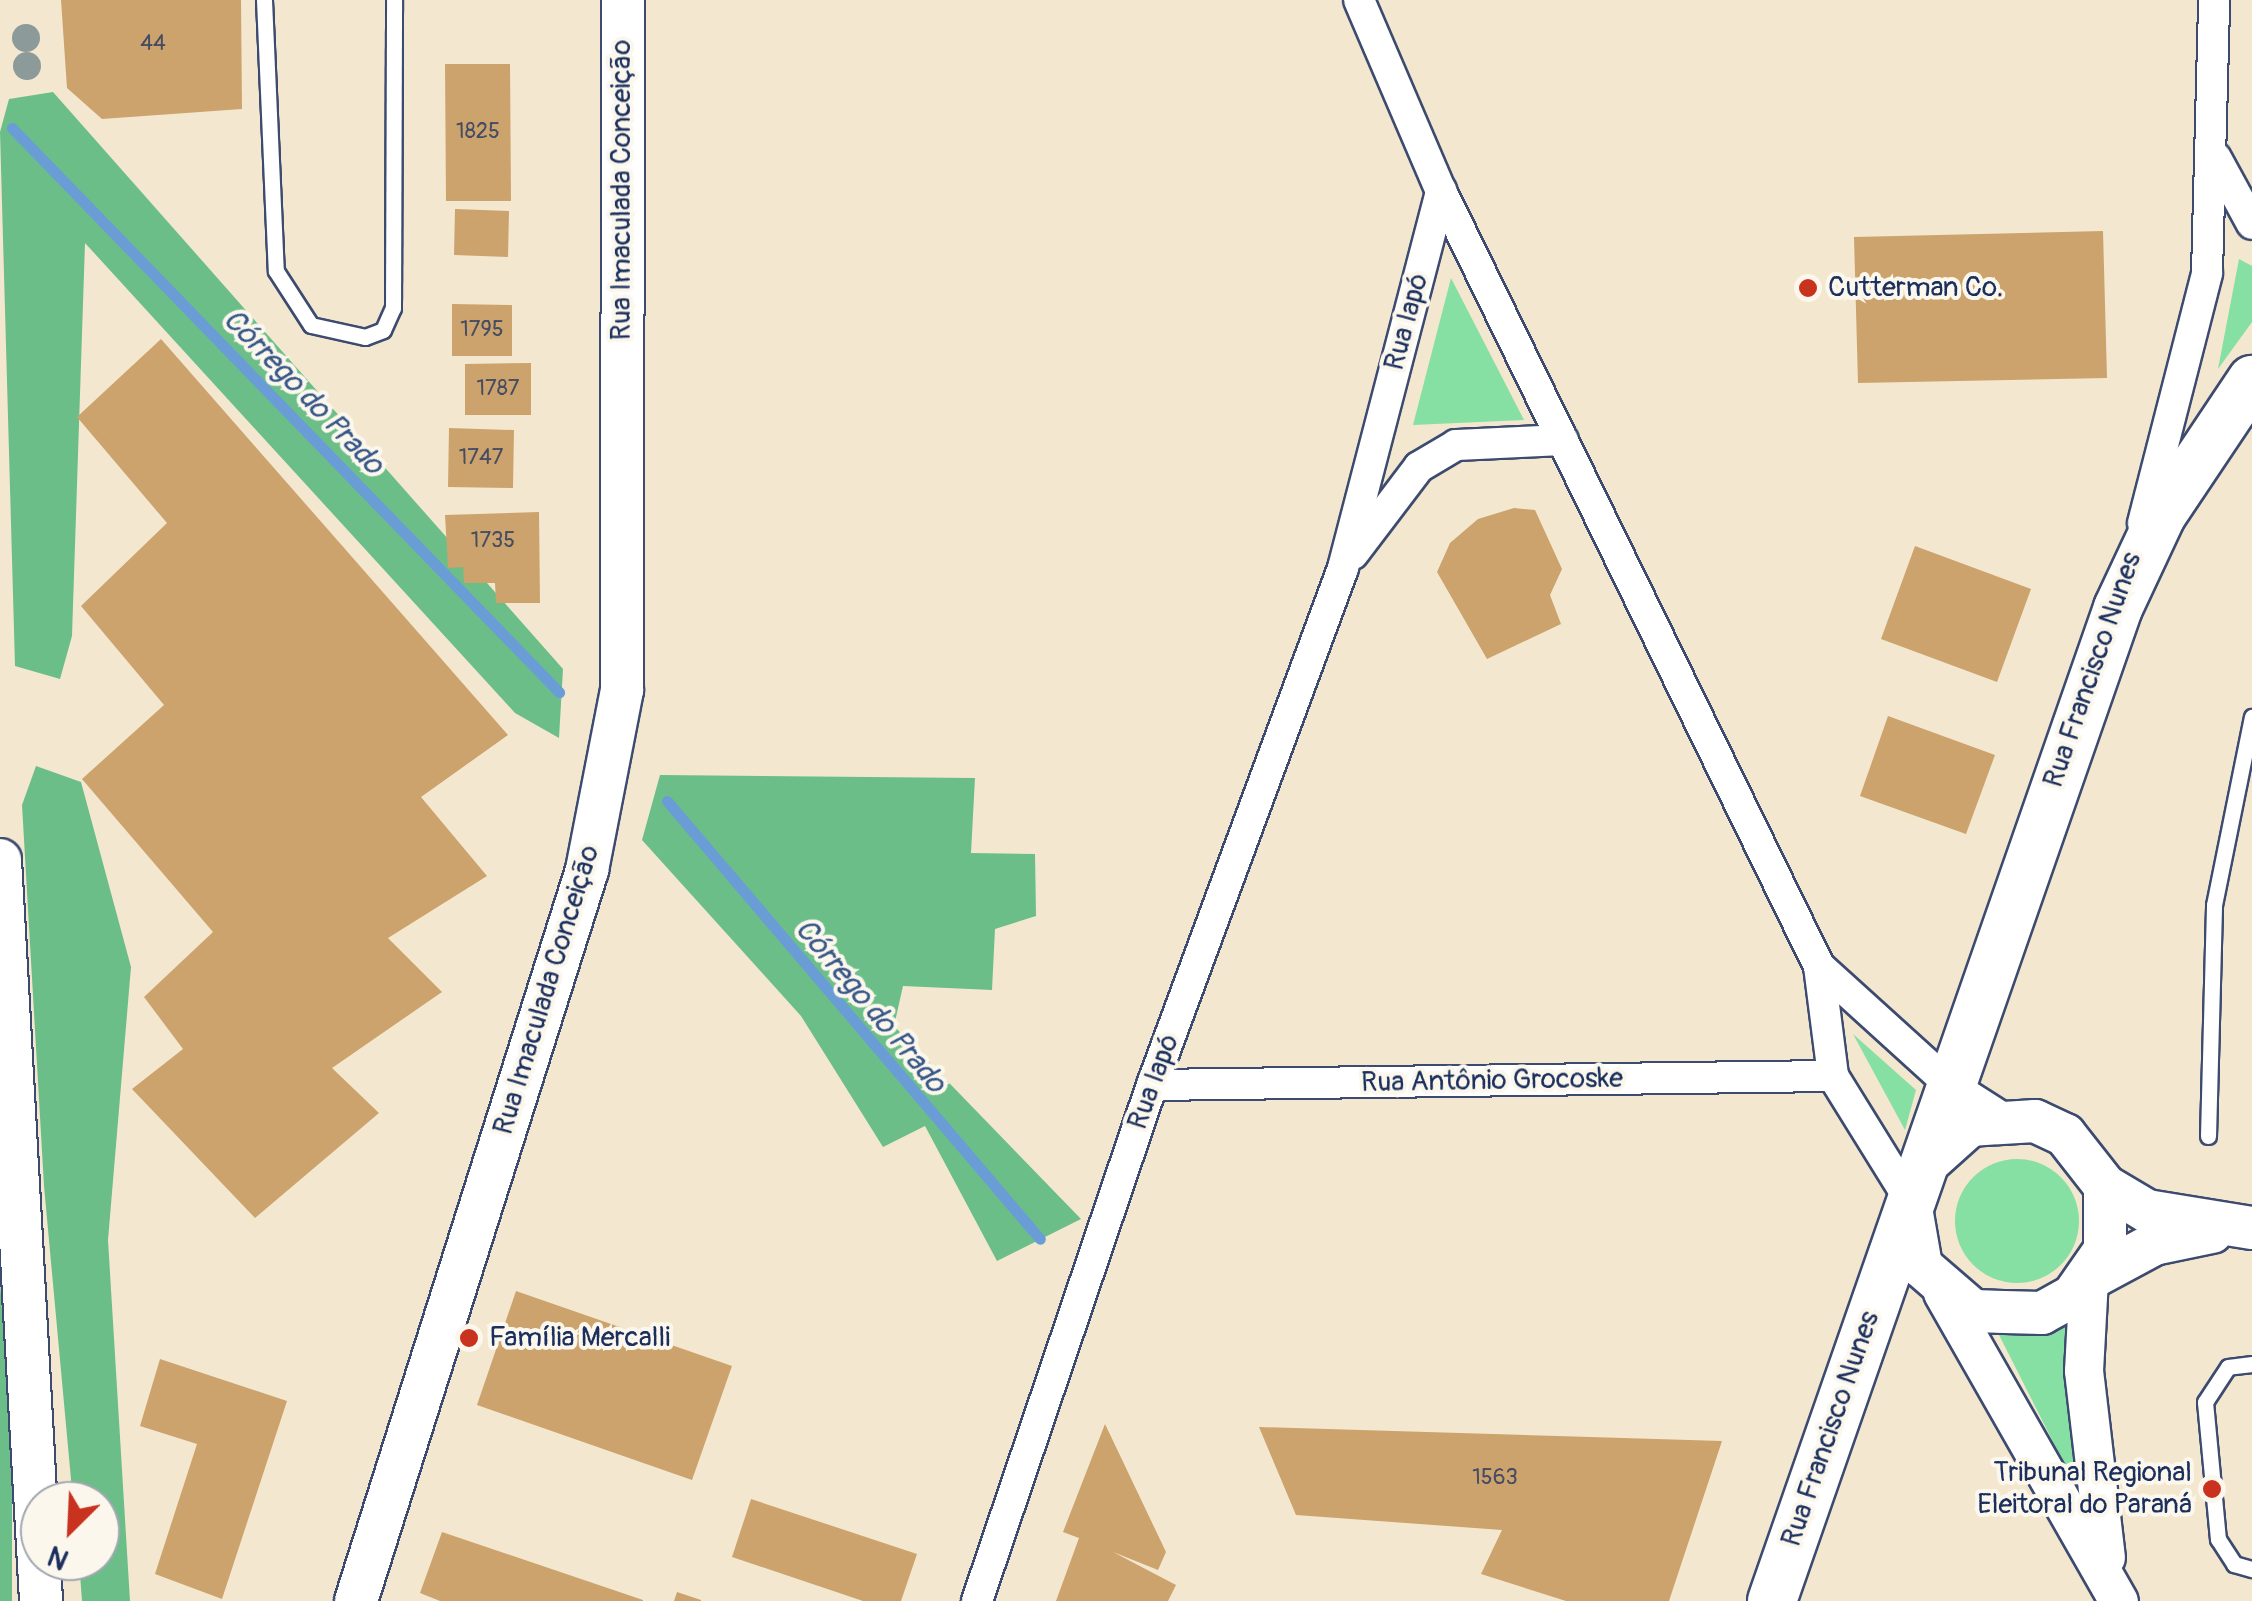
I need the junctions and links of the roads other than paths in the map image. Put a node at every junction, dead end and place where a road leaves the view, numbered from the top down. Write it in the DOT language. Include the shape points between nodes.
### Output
graph roads {
  1 [pos="264,0"];
  2 [pos="394,0"];
  3 [pos="623,0"];
  4 [pos="1359,0"];
  5 [pos="2214,0"];
  6 [pos="2216,158"];
  7 [pos="1441,191"];
  8 [pos="2252,224"];
  9 [pos="2252,380"];
  10 [pos="1563,440"];
  11 [pos="1342,568"];
  12 [pos="2118,608"];
  13 [pos="2252,717"];
  14 [pos="0,860"];
  15 [pos="1819,966"];
  16 [pos="1833,1076"];
  17 [pos="1948,1083"];
  18 [pos="1152,1085"];
  19 [pos="2003,1118"];
  20 [pos="2208,1136"];
  21 [pos="1916,1185"];
  22 [pos="2105,1186"];
  23 [pos="2242,1228"];
  24 [pos="2089,1279"];
  25 [pos="1942,1292"];
  26 [pos="2252,1364"];
  27 [pos="2252,1570"];
  28 [pos="2114,1588"];
  29 [pos="41,1601"];
  30 [pos="356,1601"];
  31 [pos="977,1601"];
  32 [pos="1772,1601"];
  1 -- 2 [label="lane" via="276,271 311,325 365,337 383,330 393,308"];
  3 -- 30 [label="main road, Rua Imaculada Conceição" via="622,690 587,870"];
  4 -- 7 [label="street"];
  5 -- 6 [label="street, Rua Francisco Nunes"];
  6 -- 8 [label="street, Rua Francisco Nunes"];
  6 -- 12 [label="street, Rua Francisco Nunes" via="2207,273"];
  7 -- 10 [label="street"];
  7 -- 11 [label="street, Rua Iapó"];
  9 -- 12 [label="main road" via="2162,516"];
  10 -- 11 [label="street, Rua Iapó" via="1444,452 1419,467"];
  10 -- 15 [label="street"];
  11 -- 18 [label="street, Rua Iapó"];
  12 -- 17 [label="main road, Rua Francisco Nunes"];
  13 -- 20 [label="lane" via="2214,904"];
  14 -- 29 [label="main road"];
  15 -- 16 [label="street"];
  15 -- 17 [label="street"];
  16 -- 18 [label="street, Rua Antônio Grocoske"];
  16 -- 21 [label="street"];
  17 -- 19 [label="street"];
  17 -- 21 [label="main road, Rua Francisco Nunes"];
  18 -- 31 [label="street, Rua Iapó"];
  19 -- 21 [label="main road" via="1956,1134"];
  19 -- 22 [label="main road" via="2065,1135"];
  21 -- 25 [label="main road" via="1910,1234"];
  21 -- 32 [label="main road, Rua Francisco Nunes"];
  22 -- 23 [label="main road" via="2147,1210"];
  22 -- 24 [label="main road" via="2110,1218"];
  23 -- 24 [label="main road" via="2154,1244"];
  24 -- 25 [label="main road" via="2042,1313 2007,1318"];
  24 -- 28 [label="street" via="2084,1371"];
  25 -- 28 [label="street"];
  26 -- 27 [label="lane" via="2228,1367 2204,1402 2218,1539 2234,1564"];
}
